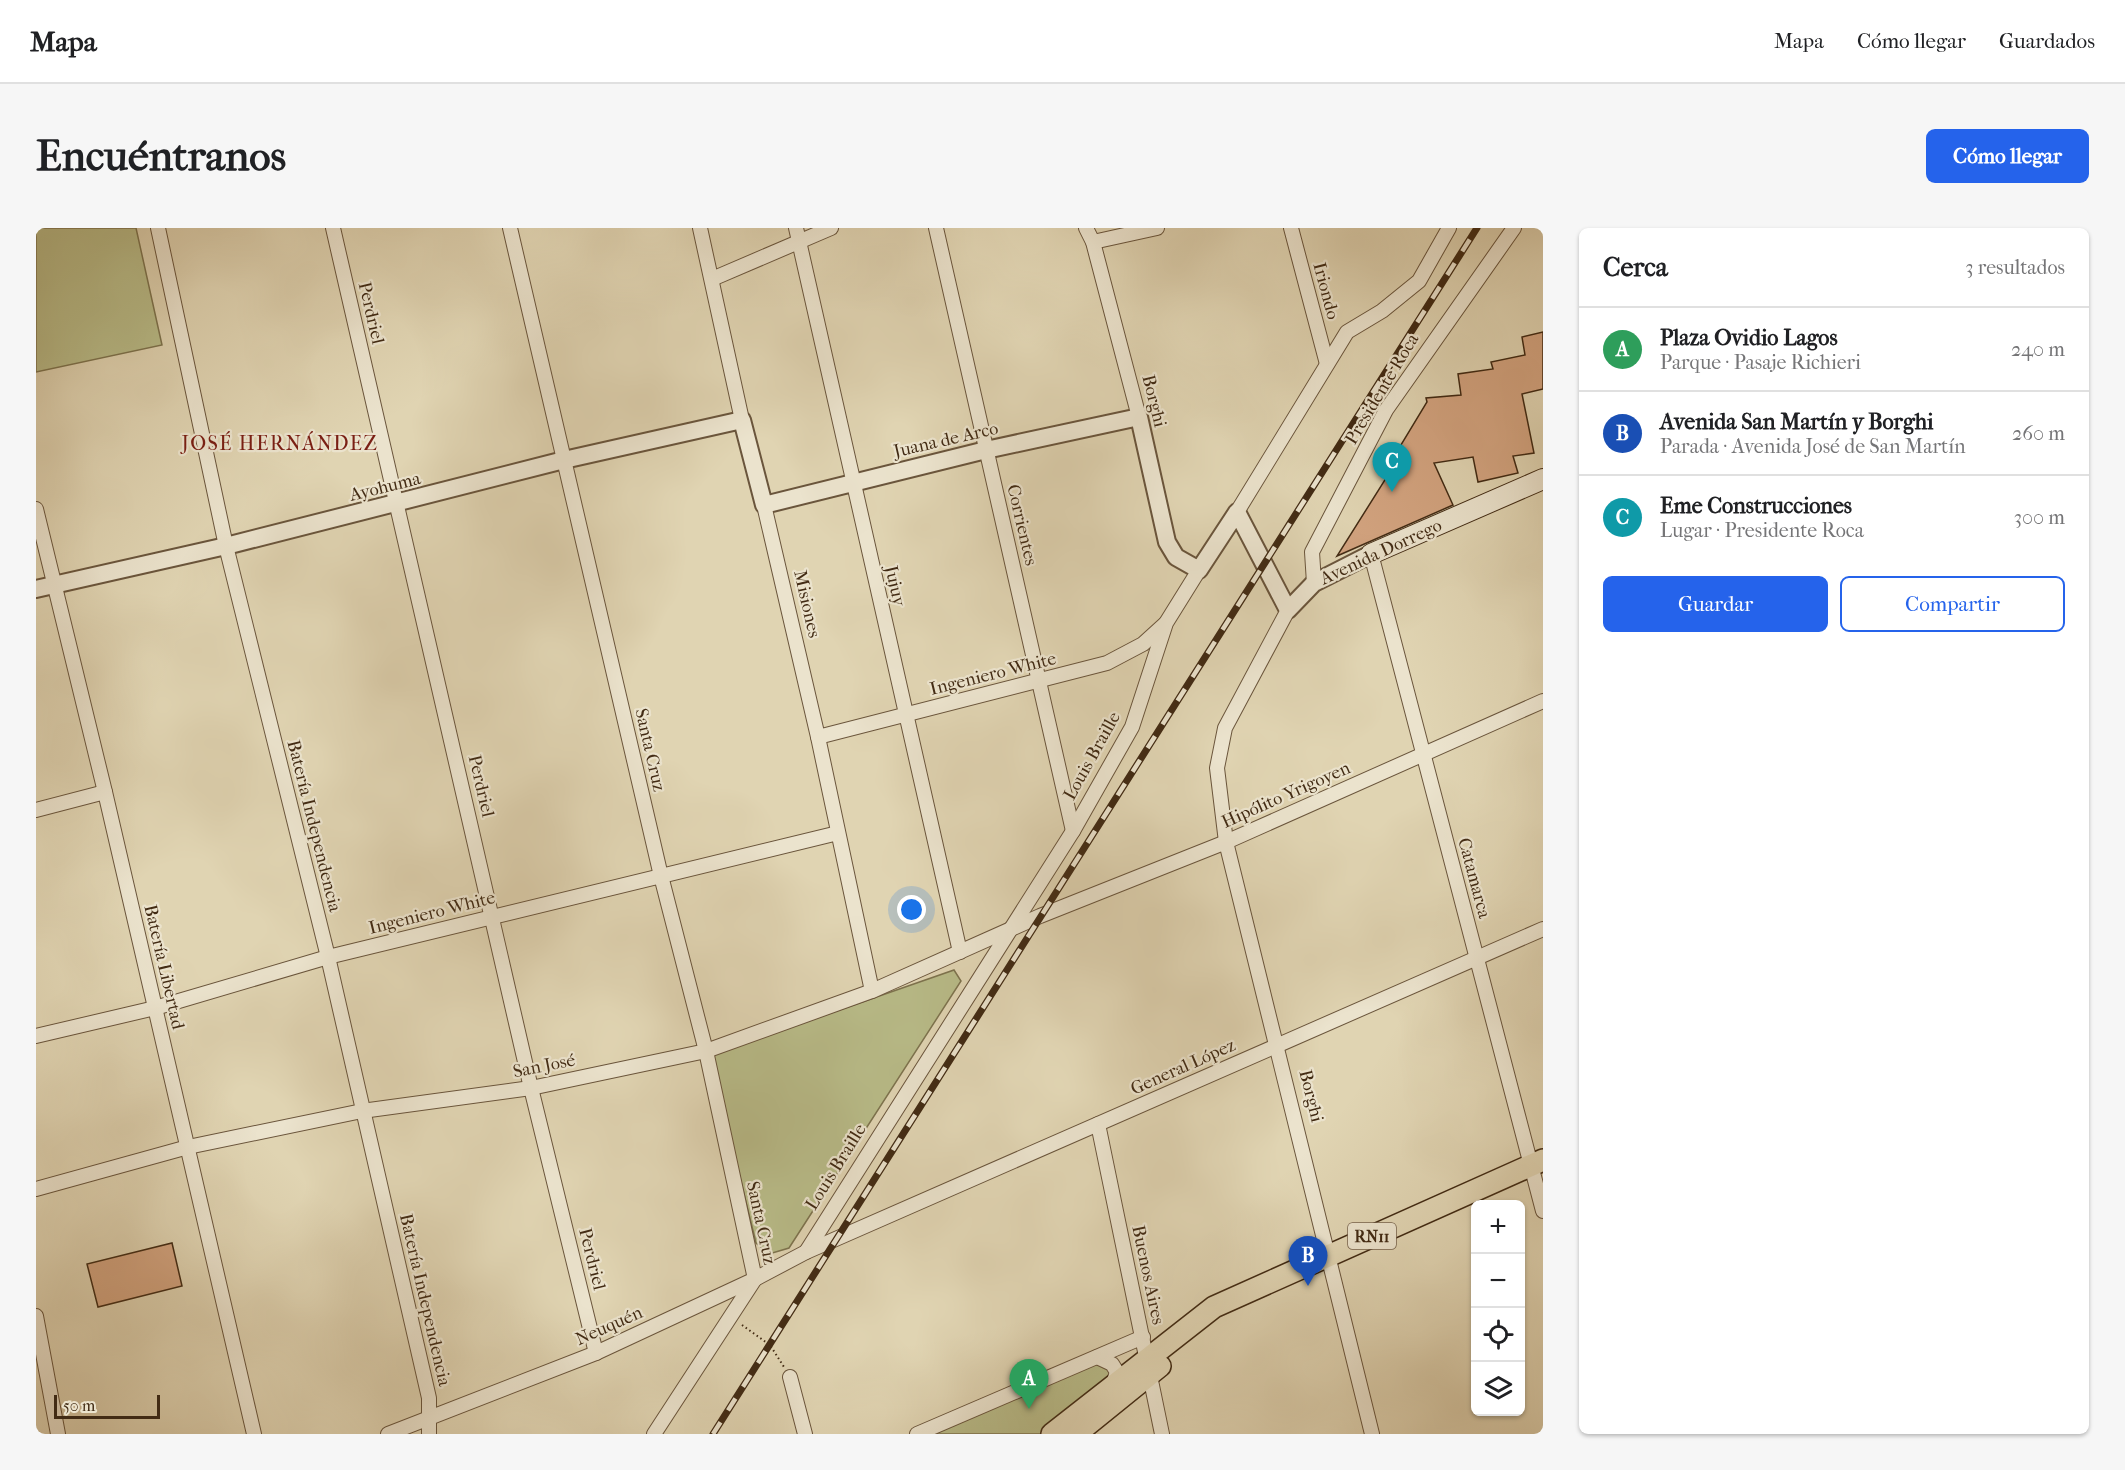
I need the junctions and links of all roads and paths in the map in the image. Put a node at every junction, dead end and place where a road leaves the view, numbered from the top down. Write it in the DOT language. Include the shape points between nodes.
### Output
graph roads {
  1 [pos="158,228"];
  2 [pos="333,228"];
  3 [pos="510,228"];
  4 [pos="700,228"];
  5 [pos="831,228"];
  6 [pos="936,228"];
  7 [pos="1086,228"];
  8 [pos="1157,228"];
  9 [pos="1290,228"];
  10 [pos="1449,228"];
  11 [pos="1514,228"];
  12 [pos="797,235"];
  13 [pos="1093,242"];
  14 [pos="712,279"];
  15 [pos="1327,364"];
  16 [pos="1139,417"];
  17 [pos="742,420"];
  18 [pos="986,450"];
  19 [pos="564,460"];
  20 [pos="1543,479"];
  21 [pos="853,482"];
  22 [pos="396,505"];
  23 [pos="764,505"];
  24 [pos="36,509"];
  25 [pos="1238,512"];
  26 [pos="226,546"];
  27 [pos="1371,554"];
  28 [pos="1199,570"];
  29 [pos="1314,583"];
  30 [pos="53,584"];
  31 [pos="36,589"];
  32 [pos="1288,610"];
  33 [pos="1166,623"];
  34 [pos="1039,682"];
  35 [pos="1543,701"];
  36 [pos="906,714"];
  37 [pos="818,737"];
  38 [pos="1423,754"];
  39 [pos="1217,768"];
  40 [pos="105,792"];
  41 [pos="36,810"];
  42 [pos="1072,831"];
  43 [pos="838,832"];
  44 [pos="1226,842"];
  45 [pos="661,876"];
  46 [pos="493,916"];
  47 [pos="1040,916"];
  48 [pos="1543,929"];
  49 [pos="1009,930"];
  50 [pos="960,952"];
  51 [pos="328,957"];
  52 [pos="1476,958"];
  53 [pos="872,991"];
  54 [pos="155,1008"];
  55 [pos="36,1036"];
  56 [pos="1278,1045"];
  57 [pos="706,1051"];
  58 [pos="531,1088"];
  59 [pos="362,1111"];
  60 [pos="1098,1124"];
  61 [pos="188,1147"];
  62 [pos="1538,1170"];
  63 [pos="36,1189"];
  64 [pos="1486,1200"];
  65 [pos="1471,1207"];
  66 [pos="1543,1211"];
  67 [pos="838,1239"];
  68 [pos="806,1252"];
  69 [pos="1331,1262"];
  70 [pos="755,1279"];
  71 [pos="36,1316"];
  72 [pos="730,1317"];
  73 [pos="1143,1337"];
  74 [pos="596,1353"];
  75 [pos="1097,1357"];
  76 [pos="1148,1367"];
  77 [pos="790,1377"];
  78 [pos="1113,1384"];
  79 [pos="430,1416"];
  80 [pos="58,1434"];
  81 [pos="254,1434"];
  82 [pos="388,1434"];
  83 [pos="429,1434"];
  84 [pos="654,1434"];
  85 [pos="805,1434"];
  86 [pos="917,1434"];
  87 [pos="1052,1434"];
  88 [pos="1076,1434"];
  89 [pos="1162,1434"];
  90 [pos="1372,1434"];
  1 -- 26 [label="street, Batería Independencia"];
  2 -- 22 [label="street, Perdriel"];
  3 -- 19 [label="street, Santa Cruz"];
  4 -- 14 [label="street, Misiones"];
  5 -- 12 [label="street"];
  6 -- 18 [label="street, Corrientes"];
  7 -- 13 [label="street, Borghi"];
  8 -- 13 [label="street"];
  9 -- 15 [label="street, Iriondo"];
  10 -- 15 [label="street, Louis Braille" via="1419,281 1347,332"];
  11 -- 29 [label="street, Presidente Roca" via="1386,410 1312,552"];
  12 -- 14 [label="street"];
  12 -- 21 [label="street, Jujuy"];
  13 -- 16 [label="street, Borghi"];
  14 -- 17 [label="street, Misiones"];
  15 -- 25 [label="street, Louis Braille"];
  16 -- 18 [label="street, Juana de Arco"];
  16 -- 28 [label="street, Borghi" via="1167,542 1176,557"];
  17 -- 19 [label="street, Ayohuma"];
  17 -- 23 [label="street, Misiones"];
  18 -- 21 [label="street, Juana de Arco"];
  18 -- 34 [label="street, Corrientes"];
  19 -- 22 [label="street, Ayohuma"];
  19 -- 45 [label="street, Santa Cruz"];
  20 -- 27 [label="main road, Avenida Dorrego"];
  21 -- 23 [label="street, Juana de Arco"];
  21 -- 36 [label="street, Jujuy"];
  22 -- 26 [label="street, Ayohuma"];
  22 -- 46 [label="street, Perdriel"];
  23 -- 37 [label="street, Misiones"];
  24 -- 30 [label="street, Batería Libertad"];
  25 -- 28 [label="street, Louis Braille"];
  25 -- 32 [label="street"];
  26 -- 30 [label="street, Ayohuma"];
  26 -- 51 [label="street, Batería Independencia"];
  27 -- 29 [label="street, Avenida Dorrego"];
  27 -- 38 [label="street, Catamarca"];
  28 -- 33 [label="street, Louis Braille"];
  29 -- 32 [label="street, Avenida Dorrego"];
  30 -- 31 [label="street, Ayohuma"];
  30 -- 40 [label="street, Batería Libertad"];
  32 -- 39 [label="street, Avenida Dorrego" via="1225,728"];
  33 -- 34 [label="street, Ingeniero White" via="1143,644 1107,663"];
  33 -- 42 [label="street, Louis Braille" via="1132,727"];
  34 -- 36 [label="street, Ingeniero White"];
  34 -- 42 [label="street, Corrientes"];
  35 -- 38 [label="street, Hipólito Yrigoyen"];
  36 -- 37 [label="street, Ingeniero White"];
  36 -- 50 [label="street, Jujuy"];
  37 -- 43 [label="street, Misiones"];
  38 -- 44 [label="street, Hipólito Yrigoyen"];
  38 -- 52 [label="street, Catamarca"];
  39 -- 44 [label="street, Borghi"];
  40 -- 41 [label="street"];
  40 -- 54 [label="street, Batería Libertad"];
  42 -- 49 [label="street, Louis Braille"];
  43 -- 45 [label="street, Ingeniero White"];
  43 -- 53 [label="street, Misiones"];
  44 -- 47 [label="street, Hipólito Yrigoyen"];
  44 -- 56 [label="street, Borghi"];
  45 -- 46 [label="street, Ingeniero White"];
  45 -- 57 [label="street, Santa Cruz"];
  46 -- 51 [label="street, Ingeniero White"];
  46 -- 58 [label="street, Perdriel"];
  47 -- 49 [label="street, San José"];
  48 -- 52 [label="street, General López"];
  49 -- 50 [label="street, San José"];
  49 -- 68 [label="street, Louis Braille"];
  50 -- 53 [label="street, San José"];
  51 -- 54 [label="street, Ingeniero White"];
  51 -- 59 [label="street, Batería Independencia"];
  52 -- 56 [label="street, General López"];
  52 -- 62 [label="street, Catamarca"];
  53 -- 57 [label="street, San José"];
  54 -- 55 [label="street, Ingeniero White"];
  54 -- 61 [label="street, Batería Libertad"];
  56 -- 60 [label="street, General López"];
  56 -- 69 [label="street, Borghi"];
  57 -- 58 [label="street, San José"];
  57 -- 70 [label="street, Santa Cruz"];
  58 -- 59 [label="street, San José"];
  58 -- 74 [label="street, Perdriel"];
  59 -- 61 [label="street, San José"];
  59 -- 79 [label="street, Batería Independencia"];
  60 -- 67 [label="street, General López"];
  60 -- 73 [label="street, Buenos Aires"];
  61 -- 63 [label="street, San José"];
  61 -- 81 [label="street, Batería Libertad"];
  62 -- 64 [label="main road, RN11"];
  62 -- 66 [label="street, Catamarca"];
  62 -- 69 [label="main road, RN11"];
  65 -- 69 [label="main road, RN11"];
  67 -- 68 [label="street, Neuquén"];
  68 -- 70 [label="street, Neuquén"];
  69 -- 76 [label="main road, RN11" via="1221,1319"];
  69 -- 90 [label="street, Borghi"];
  70 -- 72 [label="street"];
  70 -- 74 [label="street, Neuquén"];
  71 -- 80 [label="street"];
  72 -- 77 [label="path" via="770,1345"];
  72 -- 84 [label="street"];
  73 -- 75 [label="street"];
  73 -- 76 [label="street, Buenos Aires"];
  74 -- 79 [label="street, Neuquén"];
  75 -- 78 [label="street" via="1112,1364 1117,1372"];
  75 -- 86 [label="street"];
  76 -- 78 [label="main road, RN11"];
  76 -- 88 [label="main road, RN11"];
  76 -- 89 [label="street, Buenos Aires"];
  77 -- 85 [label="street"];
  78 -- 87 [label="main road, RN11"];
  79 -- 82 [label="street, Neuquén"];
  79 -- 83 [label="street, Batería Independencia"];
}
